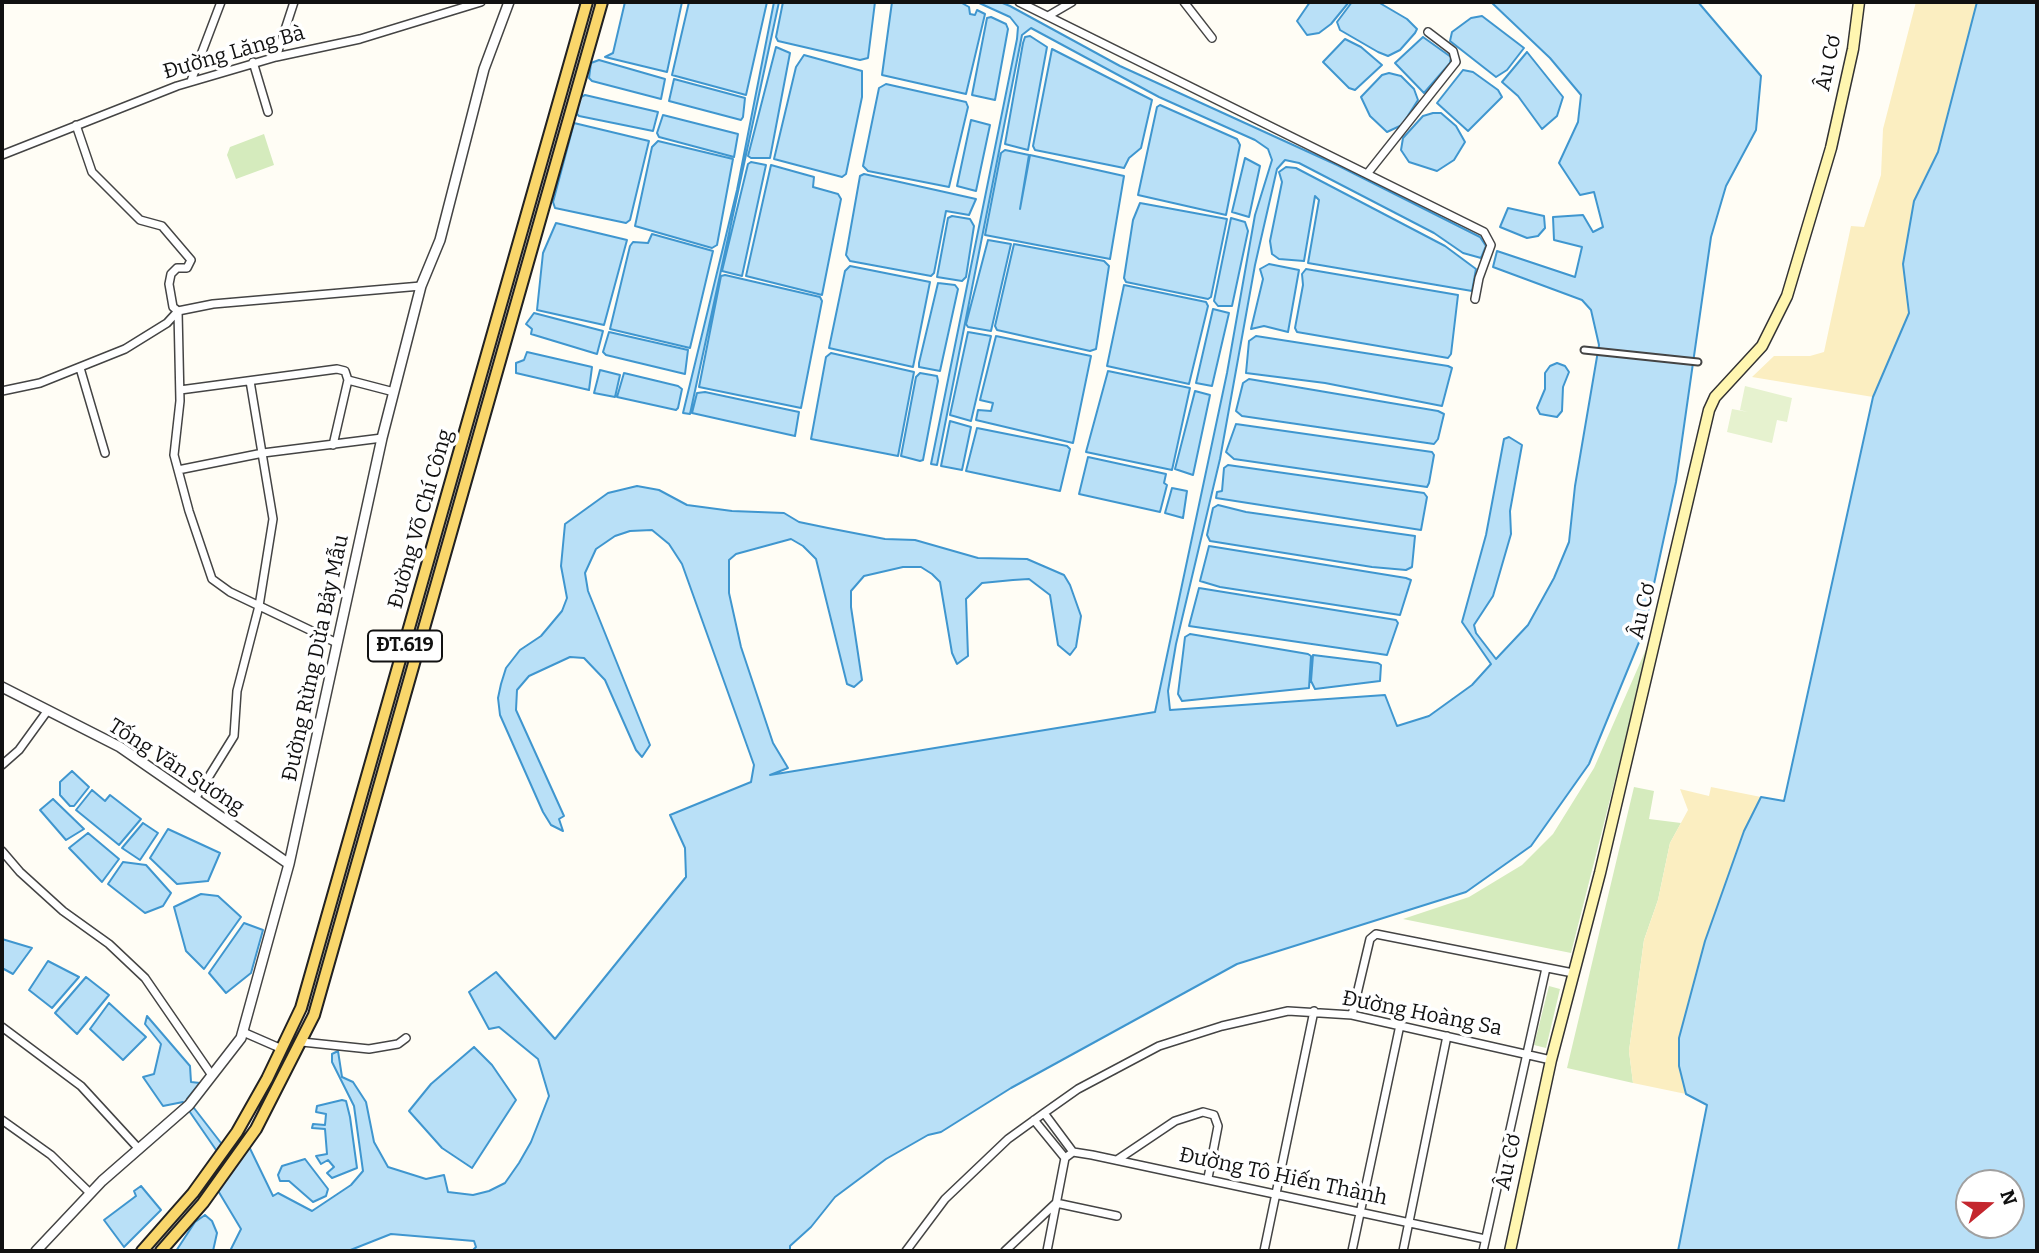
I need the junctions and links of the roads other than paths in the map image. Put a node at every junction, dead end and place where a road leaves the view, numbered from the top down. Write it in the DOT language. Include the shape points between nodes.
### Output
graph roads {
  1 [pos="221,2"];
  2 [pos="294,2"];
  3 [pos="481,2"];
  4 [pos="509,2"];
  5 [pos="587,2"];
  6 [pos="602,2"];
  7 [pos="1019,2"];
  8 [pos="1073,2"];
  9 [pos="1184,2"];
  10 [pos="1860,2"];
  11 [pos="1048,16"];
  12 [pos="1429,32"];
  13 [pos="1212,38"];
  14 [pos="276,57"];
  15 [pos="253,62"];
  16 [pos="191,81"];
  17 [pos="268,111"];
  18 [pos="76,125"];
  19 [pos="2,155"];
  20 [pos="1367,174"];
  21 [pos="421,286"];
  22 [pos="1475,299"];
  23 [pos="178,310"];
  24 [pos="1584,350"];
  25 [pos="1698,362"];
  26 [pos="80,368"];
  27 [pos="348,380"];
  28 [pos="250,381"];
  29 [pos="180,390"];
  30 [pos="2,391"];
  31 [pos="394,391"];
  32 [pos="472,409"];
  33 [pos="486,413"];
  34 [pos="382,438"];
  35 [pos="333,445"];
  36 [pos="105,453"];
  37 [pos="263,453"];
  38 [pos="178,470"];
  39 [pos="259,606"];
  40 [pos="337,643"];
  41 [pos="2,687"];
  42 [pos="48,710"];
  43 [pos="2,765"];
  44 [pos="195,799"];
  45 [pos="2,851"];
  46 [pos="289,864"];
  47 [pos="1546,968"];
  48 [pos="1573,973"];
  49 [pos="1314,1012"];
  50 [pos="1352,1015"];
  51 [pos="1401,1025"];
  52 [pos="2,1027"];
  53 [pos="243,1032"];
  54 [pos="1447,1036"];
  55 [pos="406,1038"];
  56 [pos="302,1042"];
  57 [pos="282,1049"];
  58 [pos="1527,1053"];
  59 [pos="1551,1059"];
  60 [pos="211,1074"];
  61 [pos="1044,1112"];
  62 [pos="2,1120"];
  63 [pos="1034,1120"];
  64 [pos="138,1148"];
  65 [pos="1073,1152"];
  66 [pos="1065,1157"];
  67 [pos="1117,1160"];
  68 [pos="1208,1178"];
  69 [pos="90,1193"];
  70 [pos="1276,1193"];
  71 [pos="1056,1203"];
  72 [pos="1360,1211"];
  73 [pos="1117,1216"];
  74 [pos="1409,1222"];
  75 [pos="1485,1239"];
  76 [pos="36,1251"];
  77 [pos="142,1251"];
  78 [pos="161,1251"];
  79 [pos="906,1251"];
  80 [pos="1005,1251"];
  81 [pos="1047,1251"];
  82 [pos="1264,1251"];
  83 [pos="1352,1251"];
  84 [pos="1403,1251"];
  85 [pos="1483,1251"];
  86 [pos="1510,1251"];
  1 -- 16 [label="street"];
  2 -- 14 [label="street"];
  3 -- 14 [label="street, Đường Lăng Bà" via="360,39"];
  4 -- 21 [label="street, Đường Rừng Dừa Bảy Mẫu" via="484,69 440,240"];
  5 -- 32 [label="main road, Đường Võ Chí Công / ĐT.619"];
  6 -- 33 [label="main road, Đường Võ Chí Công / ĐT.619"];
  7 -- 11 [label="street"];
  8 -- 11 [label="street"];
  9 -- 13 [label="street"];
  10 -- 48 [label="main road, Âu Cơ" via="1831,148 1787,296 1762,346 1714,397 1709,410"];
  11 -- 20 [label="street"];
  12 -- 20 [label="street" via="1453,51 1456,62"];
  14 -- 15 [label="street, Đường Lăng Bà"];
  15 -- 16 [label="street, Đường Lăng Bà"];
  15 -- 17 [label="street"];
  16 -- 18 [label="street, Đường Lăng Bà"];
  18 -- 19 [label="street, Đường Lăng Bà"];
  18 -- 23 [label="street" via="92,172 140,220 162,226 191,260 187,268 177,268 171,274 173,307"];
  20 -- 22 [label="street" via="1490,238"];
  21 -- 23 [label="street"];
  21 -- 31 [label="street, Đường Rừng Dừa Bảy Mẫu"];
  23 -- 26 [label="street" via="167,323 125,349"];
  23 -- 29 [label="street"];
  24 -- 25 [label="street"];
  26 -- 30 [label="street"];
  26 -- 36 [label="street"];
  27 -- 28 [label="street" via="345,371 337,369"];
  27 -- 31 [label="street"];
  27 -- 35 [label="street"];
  28 -- 29 [label="street"];
  28 -- 37 [label="street"];
  29 -- 38 [label="street" via="174,455"];
  31 -- 34 [label="street, Đường Rừng Dừa Bảy Mẫu"];
  32 -- 33 [label="main road"];
  32 -- 57 [label="main road, Đường Võ Chí Công / ĐT.619" via="328,918"];
  33 -- 56 [label="main road, Đường Võ Chí Công / ĐT.619" via="330,968"];
  34 -- 35 [label="street"];
  34 -- 40 [label="street, Đường Rừng Dừa Bảy Mẫu"];
  35 -- 37 [label="street"];
  37 -- 38 [label="street"];
  37 -- 39 [label="street" via="273,519"];
  38 -- 39 [label="street" via="212,579"];
  39 -- 40 [label="street"];
  39 -- 44 [label="street" via="237,691 234,736"];
  40 -- 46 [label="street, Đường Rừng Dừa Bảy Mẫu"];
  41 -- 42 [label="street, Tống Văn Sương"];
  42 -- 43 [label="street"];
  42 -- 44 [label="street, Tống Văn Sương" via="120,747"];
  44 -- 46 [label="street, Tống Văn Sương"];
  45 -- 60 [label="street" via="63,911 110,944 145,978"];
  46 -- 53 [label="street, Đường Rừng Dừa Bảy Mẫu"];
  47 -- 48 [label="street"];
  47 -- 50 [label="street" via="1376,934 1370,939"];
  47 -- 58 [label="street"];
  48 -- 59 [label="main road, Âu Cơ"];
  49 -- 50 [label="street, Đường Hoàng Sa"];
  49 -- 61 [label="street, Đường Hoàng Sa" via="1288,1011 1159,1046 1078,1088"];
  49 -- 70 [label="street"];
  50 -- 51 [label="street, Đường Hoàng Sa"];
  51 -- 54 [label="street, Đường Hoàng Sa"];
  51 -- 72 [label="street"];
  52 -- 64 [label="street" via="81,1086"];
  53 -- 57 [label="street"];
  53 -- 60 [label="street, Đường Rừng Dừa Bảy Mẫu"];
  54 -- 58 [label="street, Đường Hoàng Sa"];
  54 -- 74 [label="street"];
  55 -- 56 [label="street" via="369,1049"];
  56 -- 78 [label="main road, Đường Võ Chí Công / ĐT.619" via="256,1129 203,1203"];
  57 -- 77 [label="main road, Đường Võ Chí Công / ĐT.619" via="237,1132"];
  58 -- 59 [label="street, Đường Hoàng Sa"];
  58 -- 75 [label="street"];
  59 -- 86 [label="main road, Âu Cơ"];
  60 -- 64 [label="street, Đường Rừng Dừa Bảy Mẫu" via="189,1105"];
  61 -- 63 [label="street, Đường Hoàng Sa"];
  61 -- 65 [label="street"];
  62 -- 69 [label="street" via="51,1155"];
  63 -- 66 [label="street"];
  63 -- 79 [label="street, Đường Hoàng Sa" via="945,1199"];
  64 -- 69 [label="street, Đường Rừng Dừa Bảy Mẫu"];
  65 -- 66 [label="street"];
  65 -- 67 [label="street, Đường Tô Hiến Thành"];
  66 -- 71 [label="street"];
  67 -- 68 [label="street, Đường Tô Hiến Thành"];
  67 -- 68 [label="street" via="1175,1121 1203,1112 1214,1115 1218,1126"];
  68 -- 70 [label="street, Đường Tô Hiến Thành"];
  69 -- 76 [label="street, Đường Rừng Dừa Bảy Mẫu"];
  70 -- 72 [label="street, Đường Tô Hiến Thành"];
  70 -- 82 [label="street"];
  71 -- 73 [label="street"];
  71 -- 80 [label="street"];
  71 -- 81 [label="street"];
  72 -- 74 [label="street, Đường Tô Hiến Thành"];
  72 -- 83 [label="street"];
  74 -- 75 [label="street, Đường Tô Hiến Thành"];
  74 -- 84 [label="street"];
  75 -- 85 [label="street"];
}
